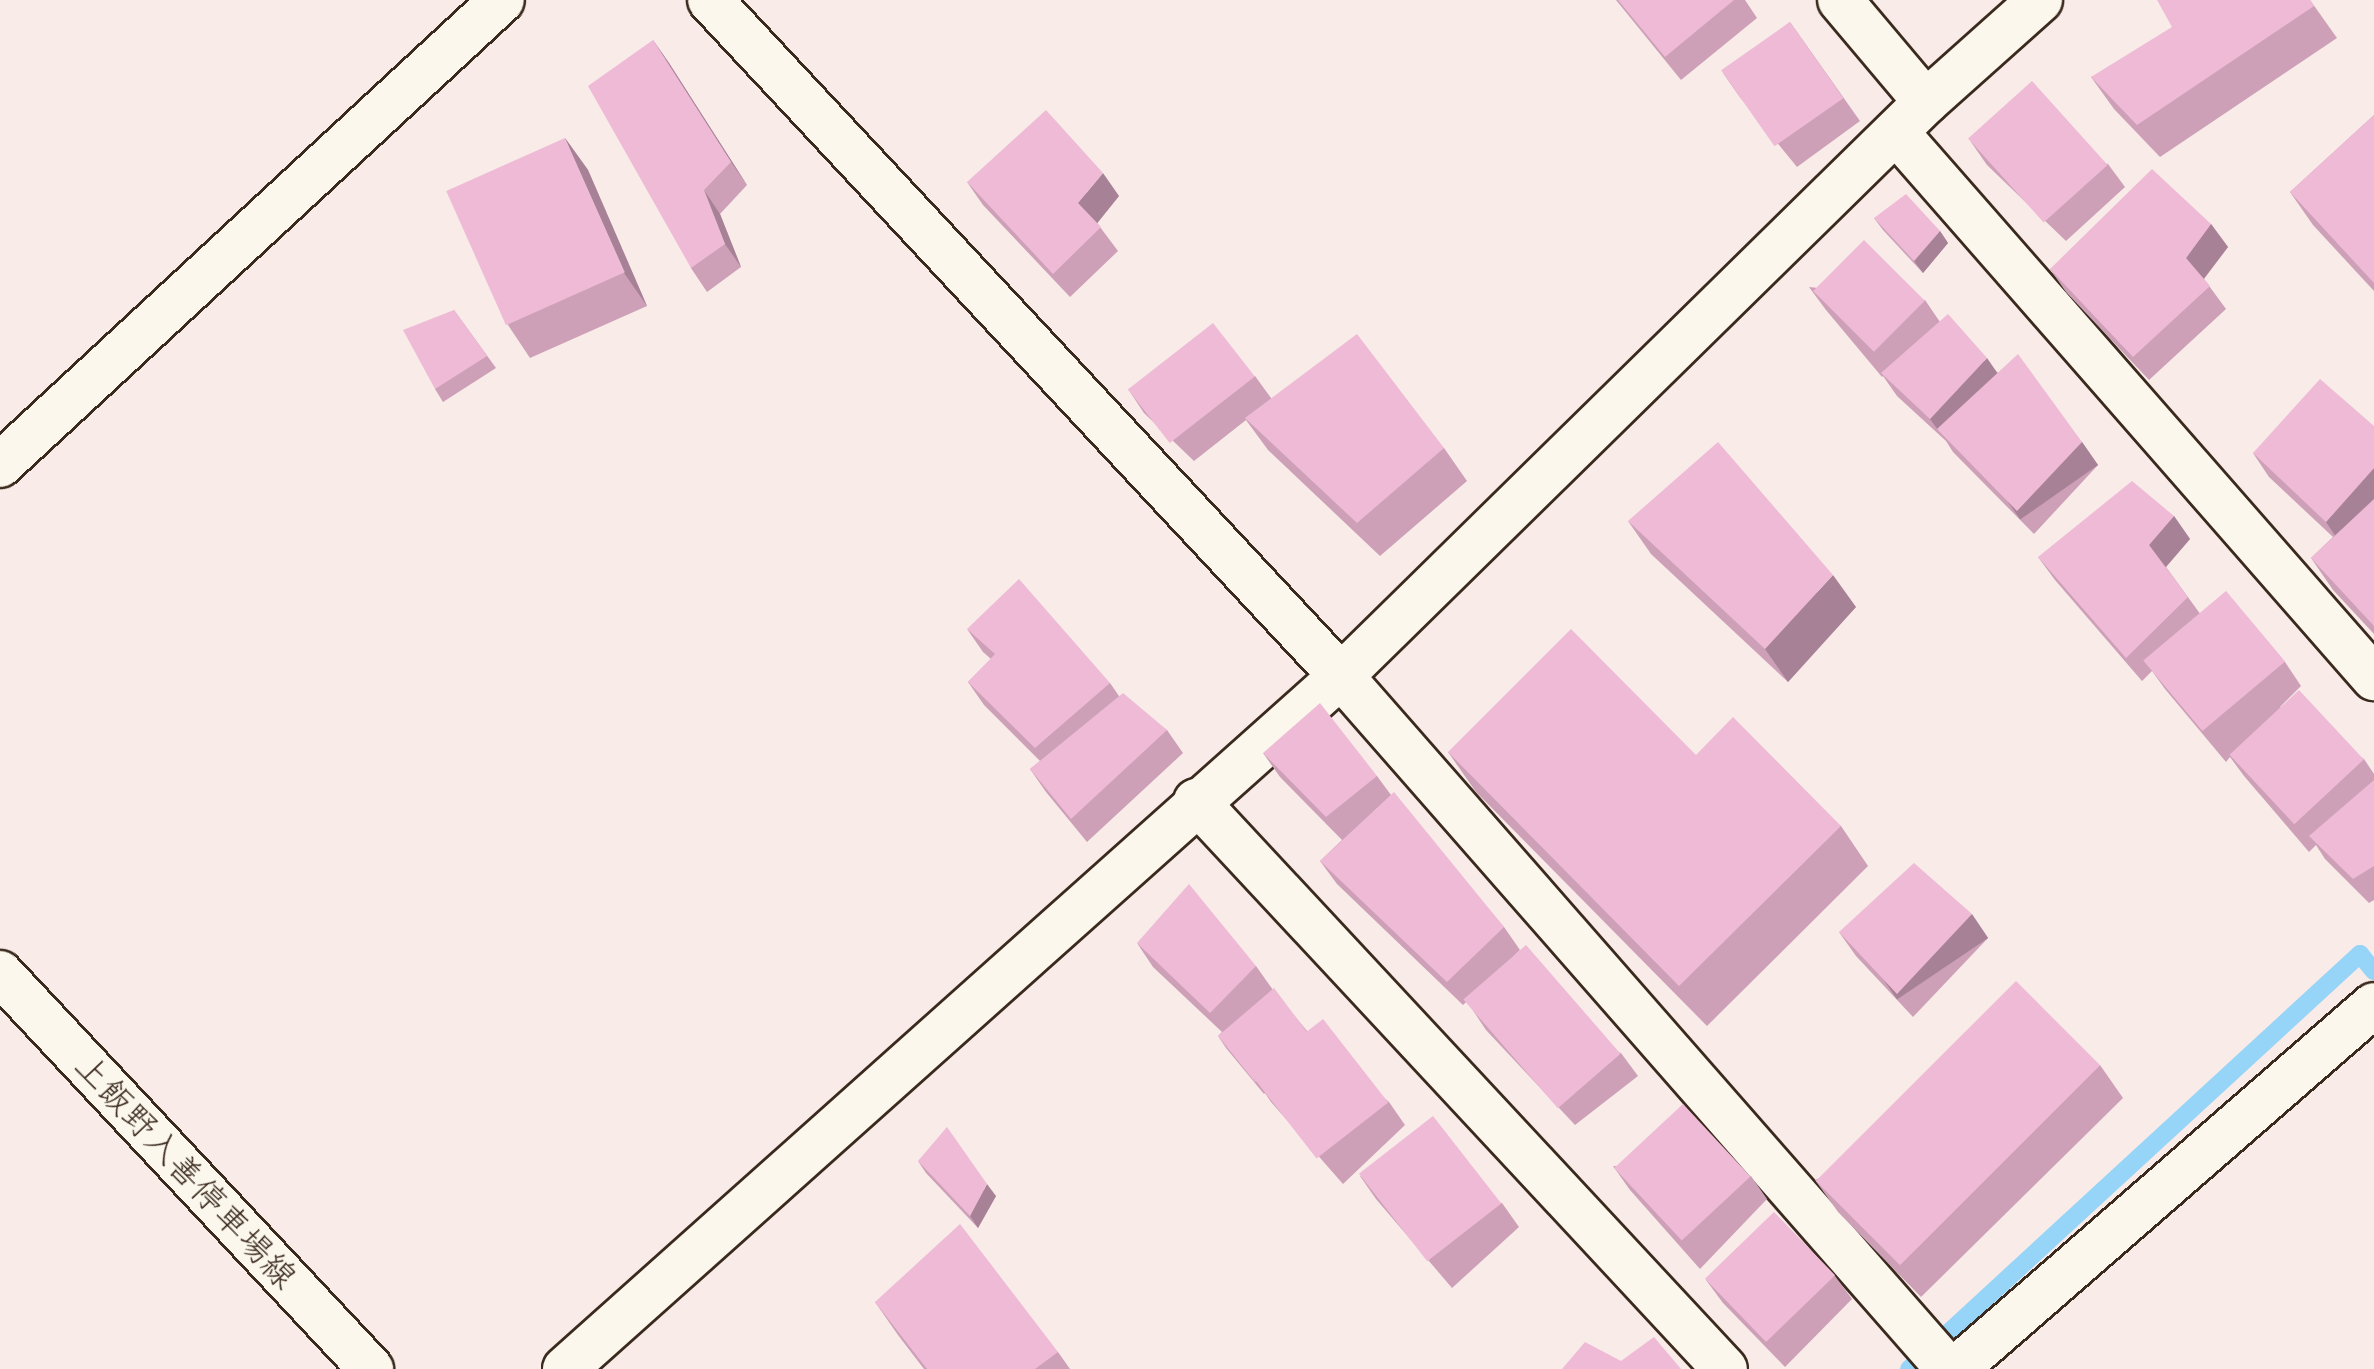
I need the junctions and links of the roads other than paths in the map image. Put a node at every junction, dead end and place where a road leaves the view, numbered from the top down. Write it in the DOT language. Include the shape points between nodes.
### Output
graph roads {
  1 [pos="502,0"];
  2 [pos="710,0"];
  3 [pos="1840,0"];
  4 [pos="2040,0"];
  5 [pos="1911,117"];
  6 [pos="0,465"];
  7 [pos="1341,676"];
  8 [pos="2374,678"];
  9 [pos="1196,801"];
  10 [pos="0,973"];
  11 [pos="2373,1009"];
  12 [pos="371,1369"];
  13 [pos="565,1369"];
  14 [pos="1725,1369"];
  15 [pos="1948,1369"];
  16 [pos="1956,1369"];
  1 -- 6 [label="street"];
  2 -- 7 [label="street"];
  3 -- 5 [label="street"];
  4 -- 5 [label="street"];
  5 -- 7 [label="street"];
  5 -- 8 [label="street"];
  7 -- 9 [label="street"];
  7 -- 15 [label="street"];
  9 -- 13 [label="street"];
  9 -- 14 [label="street"];
  10 -- 12 [label="street, 上飯野入善停車場線"];
  11 -- 16 [label="street"];
}
